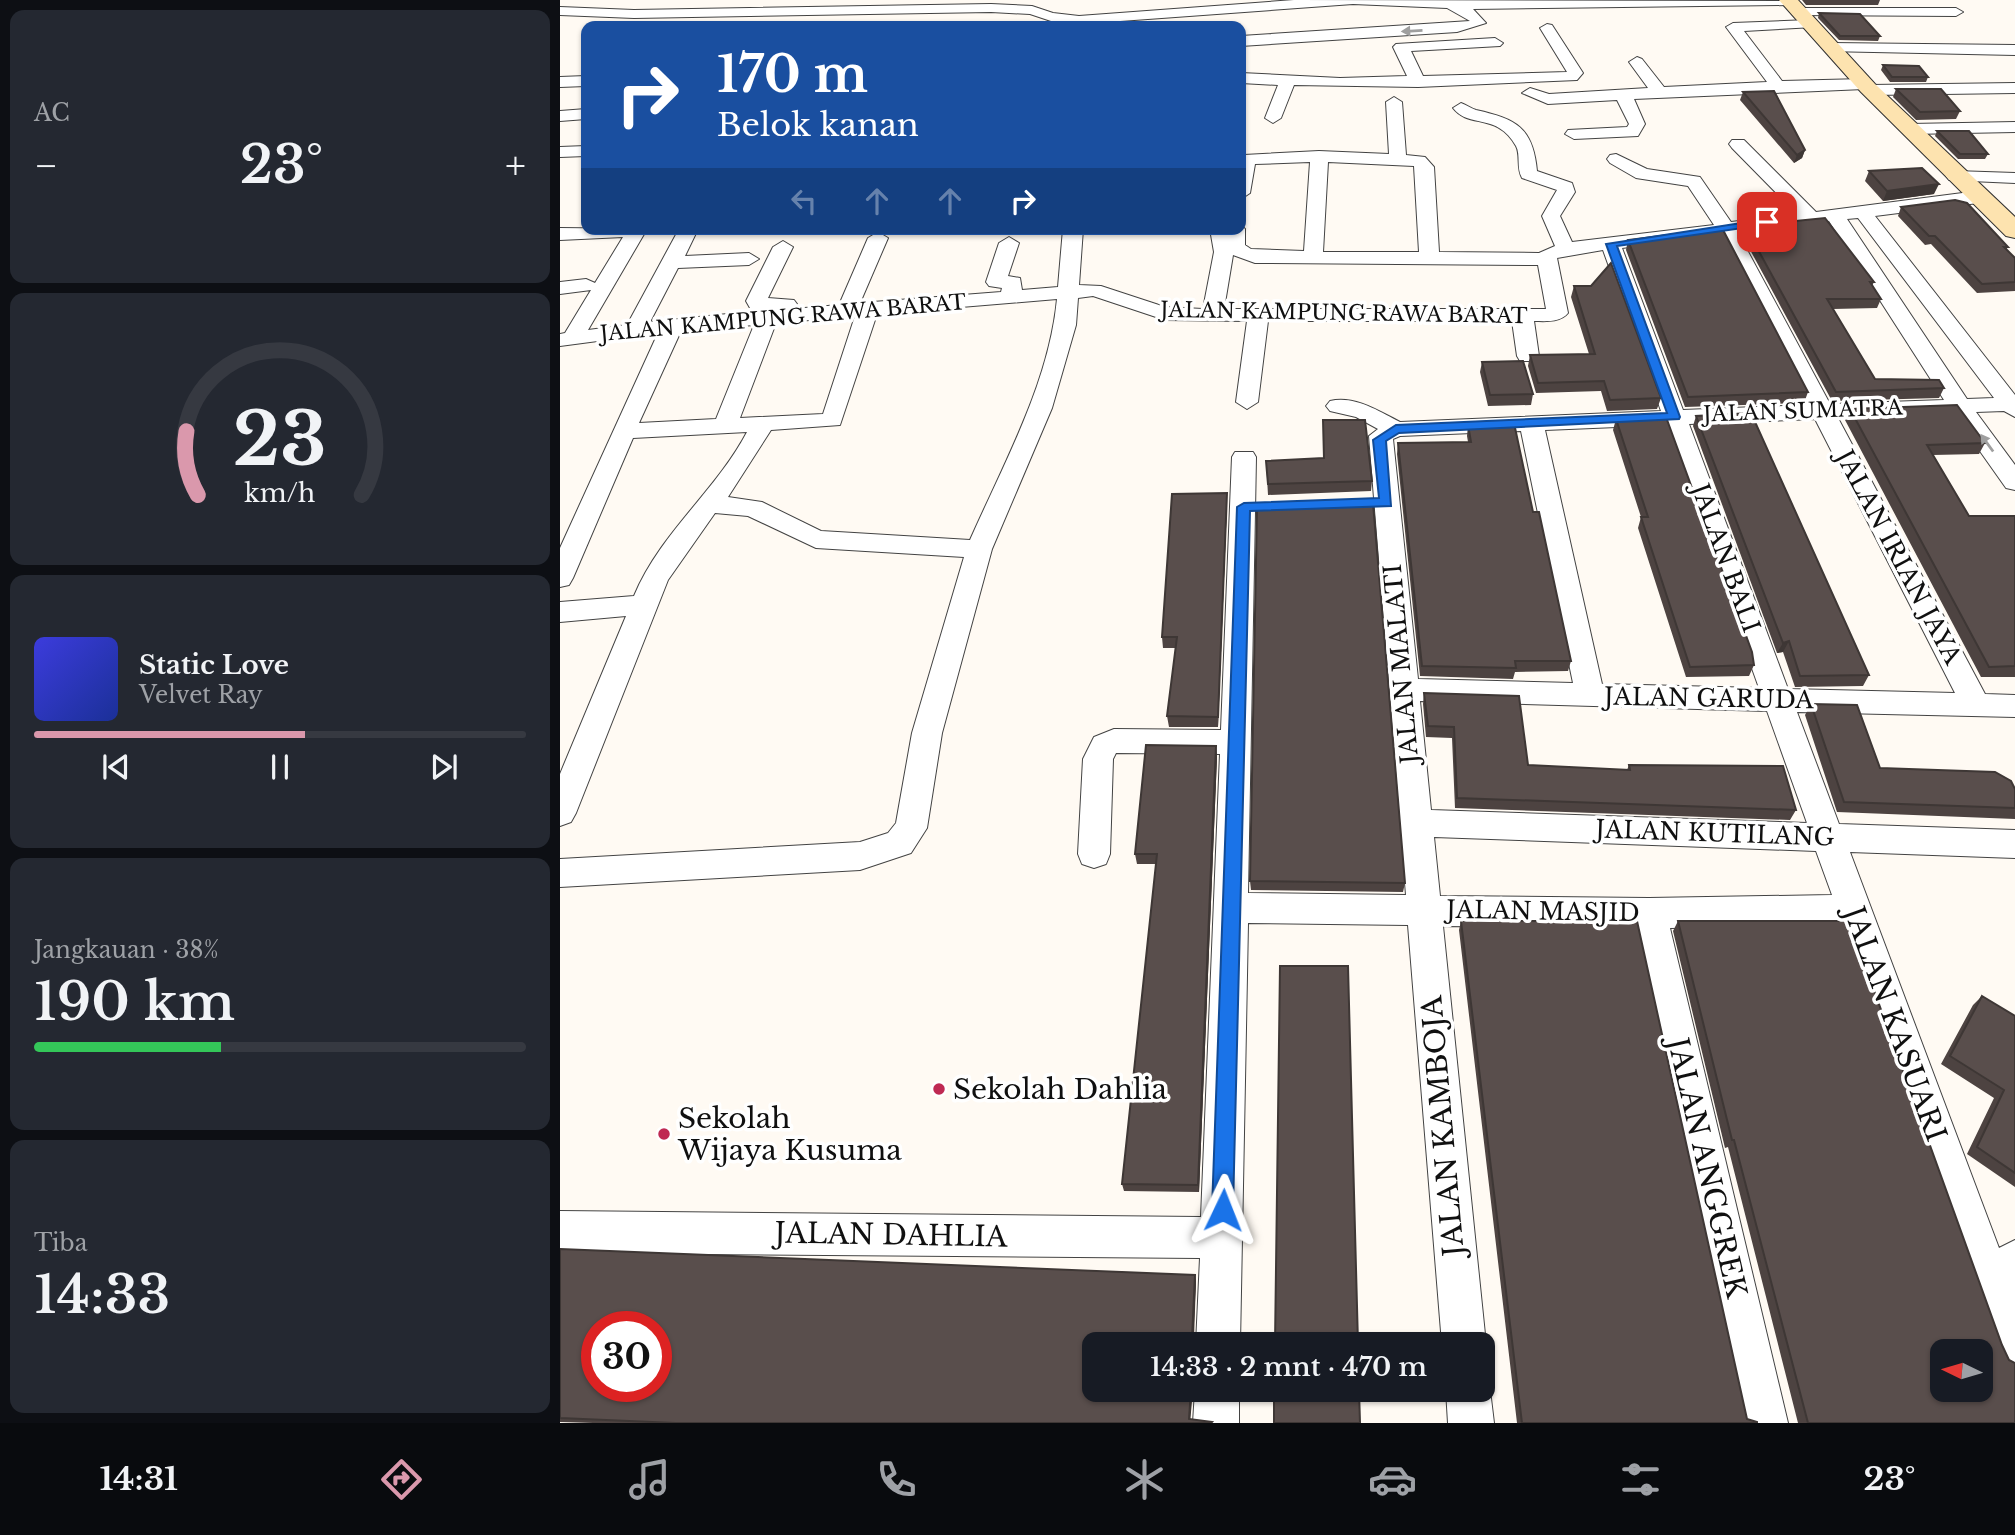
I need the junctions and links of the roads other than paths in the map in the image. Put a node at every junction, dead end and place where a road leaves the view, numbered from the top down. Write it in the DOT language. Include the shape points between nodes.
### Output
graph roads {
  1 [pos="1244,0"];
  2 [pos="1599,1"];
  3 [pos="893,5"];
  4 [pos="1076,9"];
  5 [pos="1796,9"];
  6 [pos="560,11"];
  7 [pos="1956,12"];
  8 [pos="603,13"];
  9 [pos="590,21"];
  10 [pos="1044,21"];
  11 [pos="1063,21"];
  12 [pos="1135,21"];
  13 [pos="1547,28"];
  14 [pos="1246,41"];
  15 [pos="1495,43"];
  16 [pos="1831,48"];
  17 [pos="2015,50"];
  18 [pos="1637,62"];
  19 [pos="1246,78"];
  20 [pos="1520,79"];
  21 [pos="581,81"];
  22 [pos="560,82"];
  23 [pos="1287,82"];
  24 [pos="1418,82"];
  25 [pos="1775,82"];
  26 [pos="1868,87"];
  27 [pos="2015,88"];
  28 [pos="1660,93"];
  29 [pos="1623,97"];
  30 [pos="1394,101"];
  31 [pos="1461,108"];
  32 [pos="581,114"];
  33 [pos="560,116"];
  34 [pos="1273,118"];
  35 [pos="2015,127"];
  36 [pos="1910,129"];
  37 [pos="1574,134"];
  38 [pos="1738,144"];
  39 [pos="581,151"];
  40 [pos="560,152"];
  41 [pos="1319,156"];
  42 [pos="1398,159"];
  43 [pos="1616,159"];
  44 [pos="1246,165"];
  45 [pos="1955,176"];
  46 [pos="2015,178"];
  47 [pos="1978,197"];
  48 [pos="1862,211"];
  49 [pos="1834,214"];
  50 [pos="1811,217"];
  51 [pos="1724,227"];
  52 [pos="2015,231"];
  53 [pos="581,233"];
  54 [pos="560,234"];
  55 [pos="634,235"];
  56 [pos="686,235"];
  57 [pos="1072,235"];
  58 [pos="1221,235"];
  59 [pos="1234,235"];
  60 [pos="878,238"];
  61 [pos="1009,243"];
  62 [pos="1611,244"];
  63 [pos="783,247"];
  64 [pos="1566,249"];
  65 [pos="1313,257"];
  66 [pos="1429,257"];
  67 [pos="749,259"];
  68 [pos="1546,259"];
  69 [pos="671,262"];
  70 [pos="586,285"];
  71 [pos="560,288"];
  72 [pos="1067,293"];
  73 [pos="1010,297"];
  74 [pos="855,307"];
  75 [pos="739,309"];
  76 [pos="1521,315"];
  77 [pos="768,316"];
  78 [pos="1212,316"];
  79 [pos="1258,316"];
  80 [pos="640,319"];
  81 [pos="673,325"];
  82 [pos="566,339"];
  83 [pos="1528,356"];
  84 [pos="1247,402"];
  85 [pos="1959,405"];
  86 [pos="2014,406"];
  87 [pos="1338,407"];
  88 [pos="1822,410"];
  89 [pos="1674,417"];
  90 [pos="764,422"];
  91 [pos="1532,425"];
  92 [pos="725,426"];
  93 [pos="1396,429"];
  94 [pos="624,431"];
  95 [pos="1244,457"];
  96 [pos="2015,482"];
  97 [pos="711,504"];
  98 [pos="979,549"];
  99 [pos="560,578"];
  100 [pos="644,605"];
  101 [pos="560,612"];
  102 [pos="1403,691"];
  103 [pos="1590,695"];
  104 [pos="1777,700"];
  105 [pos="1976,705"];
  106 [pos="2015,705"];
  107 [pos="1237,742"];
  108 [pos="560,813"];
  109 [pos="1415,823"];
  110 [pos="1827,837"];
  111 [pos="2015,844"];
  112 [pos="1094,854"];
  113 [pos="560,873"];
  114 [pos="1232,908"];
  115 [pos="1422,908"];
  116 [pos="1854,910"];
  117 [pos="1649,913"];
  118 [pos="560,1232"];
  119 [pos="1222,1238"];
  120 [pos="2015,1261"];
  121 [pos="1994,1296"];
  122 [pos="1218,1332"];
  123 [pos="1463,1332"];
  124 [pos="2015,1349"];
  125 [pos="1217,1402"];
  126 [pos="1469,1402"];
  127 [pos="1216,1423"];
  128 [pos="1471,1423"];
  129 [pos="1765,1423"];
  1 -- 4 [label="street"];
  2 -- 5 [label="street"];
  2 -- 11 [label="street" via="1481,6 1353,0"];
  3 -- 8 [label="street"];
  3 -- 10 [label="street" via="1017,9"];
  5 -- 7 [label="street"];
  5 -- 16 [label="street"];
  5 -- 25 [label="street" via="1733,27"];
  6 -- 8 [label="street"];
  8 -- 9 [label="street"];
  12 -- 14 [label="street, one-way" via="1378,4 1455,9 1472,14 1479,23"];
  13 -- 20 [label="street" via="1574,75"];
  15 -- 24 [label="street" via="1401,47"];
  16 -- 17 [label="street"];
  16 -- 26 [label="street"];
  18 -- 28 [label="street"];
  19 -- 23 [label="street"];
  20 -- 24 [label="street"];
  20 -- 29 [label="street" via="1528,92 1548,99"];
  21 -- 22 [label="street"];
  23 -- 24 [label="street"];
  23 -- 34 [label="street"];
  26 -- 27 [label="street"];
  26 -- 28 [label="street"];
  26 -- 36 [label="street"];
  28 -- 29 [label="street"];
  29 -- 37 [label="street" via="1635,114 1637,124 1632,132"];
  30 -- 42 [label="street"];
  31 -- 64 [label="street" via="1503,121 1526,146 1528,174 1566,187 1551,215"];
  32 -- 33 [label="street"];
  35 -- 36 [label="street"];
  36 -- 45 [label="street"];
  38 -- 50 [label="street"];
  39 -- 40 [label="street"];
  41 -- 42 [label="street"];
  41 -- 44 [label="street" via="1250,159"];
  41 -- 65 [label="street"];
  42 -- 66 [label="street" via="1425,167"];
  43 -- 51 [label="street, JALAN IRIAN JAYA" via="1642,174 1693,181"];
  45 -- 46 [label="street"];
  45 -- 47 [label="street"];
  47 -- 48 [label="street"];
  47 -- 52 [label="street"];
  48 -- 49 [label="street"];
  48 -- 86 [label="street, JALAN SUMATRA"];
  49 -- 50 [label="street"];
  49 -- 85 [label="street"];
  50 -- 51 [label="street"];
  51 -- 62 [label="street"];
  51 -- 88 [label="street, JALAN IRIAN JAYA"];
  53 -- 54 [label="street"];
  55 -- 82 [label="street"];
  56 -- 69 [label="street"];
  57 -- 72 [label="street"];
  58 -- 78 [label="street" via="1224,252"];
  59 -- 65 [label="street" via="1233,243 1247,255"];
  60 -- 74 [label="street"];
  61 -- 73 [label="street" via="996,282 1013,282"];
  62 -- 64 [label="street"];
  62 -- 89 [label="street, JALAN BALI"];
  63 -- 74 [label="street" via="757,304"];
  64 -- 68 [label="street" via="1548,254"];
  65 -- 66 [label="street"];
  66 -- 68 [label="street"];
  67 -- 69 [label="street"];
  68 -- 76 [label="street, JALAN KAMPUNG RAWA BARAT" via="1557,313"];
  69 -- 80 [label="street"];
  70 -- 71 [label="street"];
  72 -- 73 [label="street, JALAN KAMPUNG RAWA BARAT"];
  72 -- 78 [label="street, JALAN KAMPUNG RAWA BARAT" via="1094,290 1160,314"];
  72 -- 98 [label="street" via="1065,325 1040,408"];
  73 -- 74 [label="street, JALAN KAMPUNG RAWA BARAT"];
  74 -- 77 [label="street, JALAN KAMPUNG RAWA BARAT"];
  74 -- 90 [label="street" via="835,413 829,422"];
  75 -- 80 [label="street"];
  76 -- 79 [label="street, JALAN KAMPUNG RAWA BARAT"];
  76 -- 83 [label="street"];
  77 -- 81 [label="street, JALAN KAMPUNG RAWA BARAT"];
  77 -- 92 [label="street"];
  78 -- 79 [label="street, JALAN KAMPUNG RAWA BARAT"];
  79 -- 84 [label="street"];
  80 -- 81 [label="street, JALAN KAMPUNG RAWA BARAT"];
  80 -- 82 [label="street, JALAN KAMPUNG RAWA BARAT"];
  81 -- 94 [label="street"];
  85 -- 86 [label="street, JALAN SUMATRA"];
  85 -- 88 [label="street, JALAN SUMATRA"];
  96 -- 85 [label="street, one-way"];
  87 -- 93 [label="street" via="1363,411"];
  88 -- 89 [label="street, JALAN SUMATRA"];
  88 -- 105 [label="street, JALAN IRIAN JAYA"];
  89 -- 91 [label="street, JALAN SUMATRA"];
  89 -- 104 [label="street, JALAN BALI"];
  90 -- 92 [label="street"];
  90 -- 97 [label="street" via="731,481"];
  91 -- 93 [label="street, JALAN SUMATRA"];
  91 -- 103 [label="street"];
  92 -- 94 [label="street"];
  93 -- 102 [label="street, JALAN MALATI" via="1379,440 1374,503"];
  94 -- 99 [label="street"];
  95 -- 107 [label="street" via="1257,507"];
  97 -- 98 [label="street" via="753,508 816,539"];
  97 -- 100 [label="street" via="651,585"];
  98 -- 113 [label="street" via="927,733 911,828 899,843 860,856"];
  100 -- 101 [label="street"];
  100 -- 108 [label="street"];
  102 -- 103 [label="street, JALAN GARUDA"];
  102 -- 109 [label="street, JALAN MALATI"];
  103 -- 104 [label="street, JALAN GARUDA"];
  104 -- 105 [label="street, JALAN GARUDA"];
  104 -- 110 [label="street, JALAN KASUARI"];
  105 -- 106 [label="street, JALAN GARUDA"];
  107 -- 112 [label="street" via="1114,741 1105,745 1098,758"];
  107 -- 114 [label="street"];
  109 -- 110 [label="street, JALAN KUTILANG"];
  109 -- 115 [label="street, JALAN MALATI"];
  110 -- 111 [label="street, JALAN KUTILANG"];
  110 -- 116 [label="street, JALAN KASUARI"];
  114 -- 115 [label="street, JALAN MASJID"];
  114 -- 119 [label="street"];
  115 -- 117 [label="street, JALAN MASJID"];
  115 -- 123 [label="street, JALAN KAMBOJA"];
  116 -- 117 [label="street, JALAN MASJID"];
  116 -- 121 [label="street, JALAN KASUARI"];
  117 -- 129 [label="street, JALAN ANGGREK"];
  118 -- 119 [label="street, JALAN DAHLIA"];
  119 -- 122 [label="street"];
  120 -- 121 [label="street"];
  121 -- 124 [label="street, JALAN KASUARI"];
  125 -- 127 [label="street"];
  126 -- 128 [label="street"];
}
